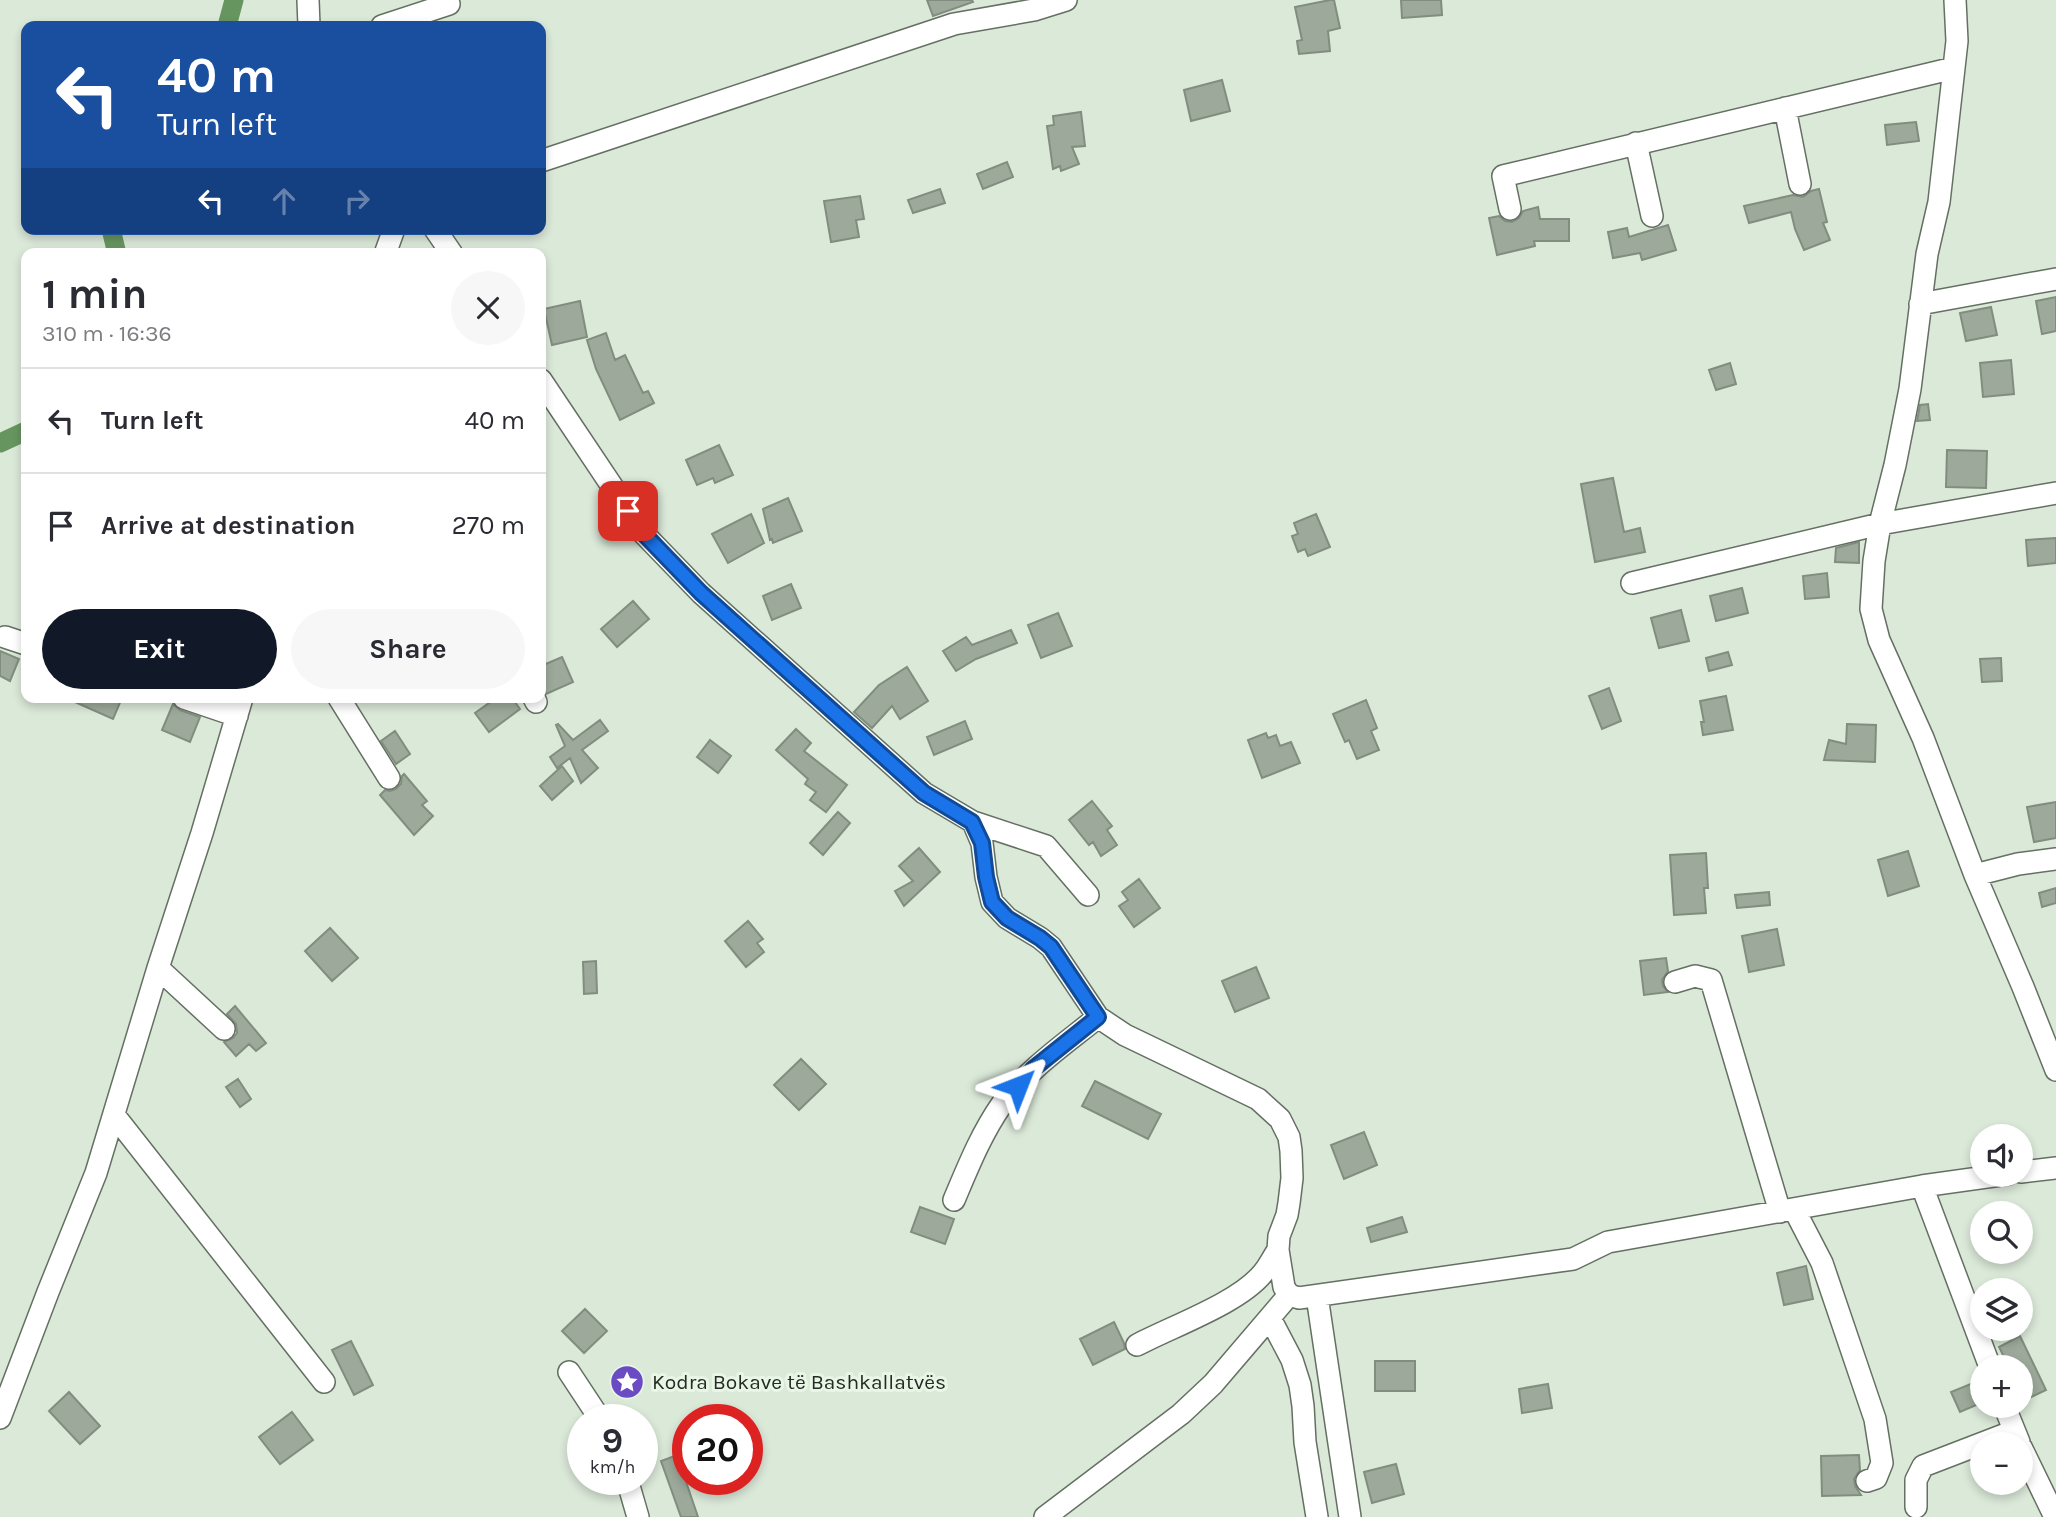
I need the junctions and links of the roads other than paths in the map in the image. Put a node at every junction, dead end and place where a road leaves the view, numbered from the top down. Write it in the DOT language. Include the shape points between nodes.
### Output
graph roads {
  1 [pos="309,0"];
  2 [pos="1066,0"];
  3 [pos="1955,0"];
  4 [pos="449,4"];
  5 [pos="309,21"];
  6 [pos="397,21"];
  7 [pos="1954,68"];
  8 [pos="1785,108"];
  9 [pos="1636,143"];
  10 [pos="546,159"];
  11 [pos="1800,184"];
  12 [pos="1510,209"];
  13 [pos="1652,215"];
  14 [pos="2056,279"];
  15 [pos="1920,304"];
  16 [pos="546,387"];
  17 [pos="2056,493"];
  18 [pos="1880,524"];
  19 [pos="1632,583"];
  20 [pos="5,637"];
  21 [pos="21,642"];
  22 [pos="215,703"];
  23 [pos="342,703"];
  24 [pos="239,707"];
  25 [pos="389,778"];
  26 [pos="972,822"];
  27 [pos="2056,859"];
  28 [pos="1975,875"];
  29 [pos="1088,895"];
  30 [pos="158,968"];
  31 [pos="1675,982"];
  32 [pos="1098,1017"];
  33 [pos="224,1029"];
  34 [pos="2056,1070"];
  35 [pos="114,1115"];
  36 [pos="2056,1168"];
  37 [pos="2033,1171"];
  38 [pos="1970,1179"];
  39 [pos="1922,1186"];
  40 [pos="954,1200"];
  41 [pos="1787,1210"];
  42 [pos="1278,1250"];
  43 [pos="1289,1295"];
  44 [pos="1317,1296"];
  45 [pos="1270,1318"];
  46 [pos="1137,1345"];
  47 [pos="1985,1355"];
  48 [pos="569,1372"];
  49 [pos="324,1382"];
  50 [pos="590,1404"];
  51 [pos="0,1418"];
  52 [pos="1970,1454"];
  53 [pos="2033,1472"];
  54 [pos="1867,1482"];
  55 [pos="632,1495"];
  56 [pos="1916,1507"];
  57 [pos="638,1517"];
  58 [pos="1045,1517"];
  59 [pos="1317,1517"];
  60 [pos="1350,1517"];
  61 [pos="2055,1517"];
  1 -- 5 [label="street"];
  2 -- 10 [label="street" via="954,24"];
  3 -- 7 [label="street"];
  4 -- 6 [label="street"];
  7 -- 8 [label="street"];
  7 -- 15 [label="street" via="1939,202"];
  8 -- 9 [label="street"];
  8 -- 11 [label="street"];
  9 -- 12 [label="street" via="1503,176"];
  9 -- 13 [label="street"];
  14 -- 15 [label="street"];
  15 -- 18 [label="street" via="1910,389"];
  16 -- 26 [label="street" via="644,534 701,593 924,793"];
  17 -- 18 [label="street"];
  18 -- 19 [label="street"];
  18 -- 28 [label="street" via="1871,609 1876,630"];
  20 -- 21 [label="street"];
  22 -- 24 [label="street"];
  23 -- 25 [label="street"];
  24 -- 30 [label="street"];
  26 -- 29 [label="street" via="1046,846"];
  26 -- 32 [label="street" via="982,843 992,902 1007,918 1051,947"];
  27 -- 28 [label="street"];
  28 -- 34 [label="street"];
  30 -- 33 [label="street"];
  30 -- 35 [label="street"];
  31 -- 41 [label="street" via="1695,976 1711,980"];
  32 -- 40 [label="street" via="1033,1069 1003,1103 979,1142"];
  32 -- 42 [label="street" via="1125,1035 1258,1099 1280,1119 1289,1136 1292,1178"];
  35 -- 49 [label="street"];
  35 -- 51 [label="street" via="96,1173"];
  36 -- 37 [label="street"];
  38 -- 39 [label="street"];
  39 -- 41 [label="street"];
  39 -- 47 [label="street"];
  41 -- 44 [label="street" via="1608,1242 1573,1259"];
  41 -- 54 [label="street" via="1822,1263 1875,1419 1882,1463 1876,1478"];
  42 -- 43 [label="street"];
  42 -- 46 [label="street" via="1262,1275 1242,1292"];
  43 -- 44 [label="street"];
  43 -- 45 [label="street"];
  44 -- 60 [label="street"];
  45 -- 58 [label="street" via="1181,1414"];
  45 -- 59 [label="street" via="1300,1385"];
  48 -- 50 [label="street"];
  52 -- 56 [label="street" via="1923,1466 1916,1480"];
  53 -- 61 [label="street"];
  55 -- 57 [label="street"];
}
